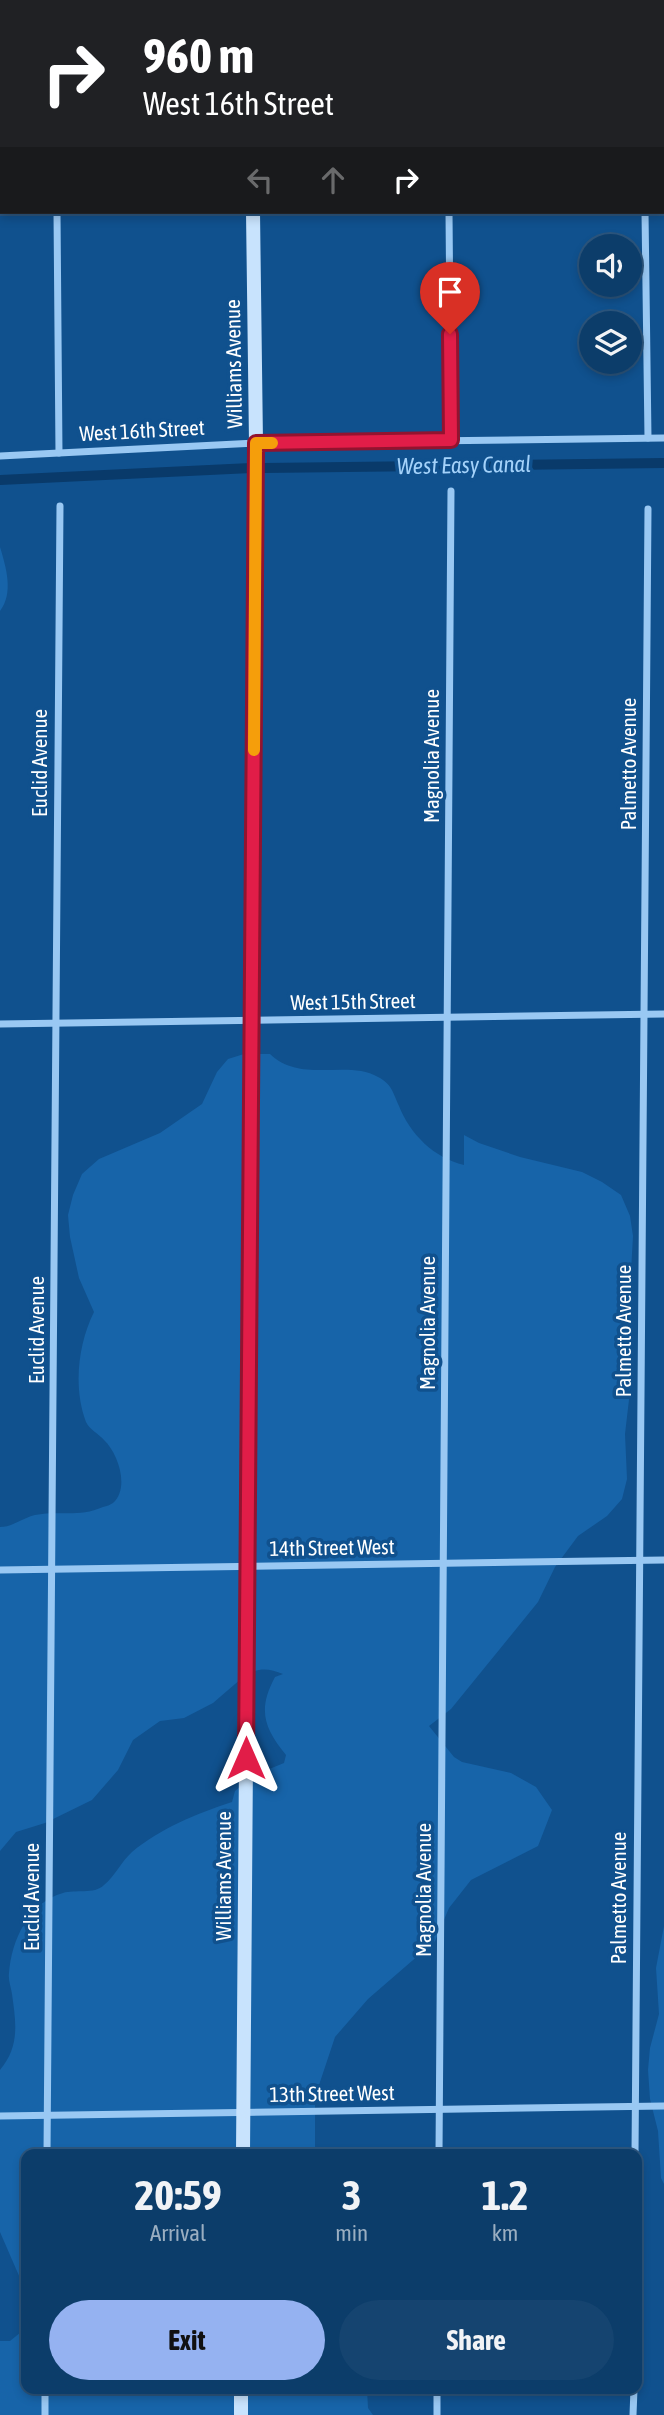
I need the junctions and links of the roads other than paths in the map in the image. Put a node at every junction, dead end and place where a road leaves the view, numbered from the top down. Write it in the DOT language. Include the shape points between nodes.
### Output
graph roads {
  1 [pos="57,214"];
  2 [pos="253,214"];
  3 [pos="449,214"];
  4 [pos="645,214"];
  5 [pos="648,438"];
  6 [pos="664,438"];
  7 [pos="451,440"];
  8 [pos="256,443"];
  9 [pos="59,453"];
  10 [pos="0,456"];
  11 [pos="452,491"];
  12 [pos="60,506"];
  13 [pos="648,509"];
  14 [pos="644,1014"];
  15 [pos="664,1014"];
  16 [pos="448,1017"];
  17 [pos="252,1021"];
  18 [pos="0,1024"];
  19 [pos="57,1024"];
  20 [pos="640,1560"];
  21 [pos="664,1560"];
  22 [pos="444,1563"];
  23 [pos="247,1567"];
  24 [pos="52,1569"];
  25 [pos="0,1570"];
  26 [pos="635,2106"];
  27 [pos="664,2106"];
  28 [pos="440,2110"];
  29 [pos="243,2113"];
  30 [pos="0,2116"];
  31 [pos="47,2116"];
  32 [pos="47,2149"];
  33 [pos="243,2149"];
  34 [pos="439,2149"];
  35 [pos="635,2149"];
  36 [pos="45,2394"];
  37 [pos="241,2394"];
  38 [pos="438,2394"];
  39 [pos="634,2394"];
  40 [pos="45,2415"];
  41 [pos="241,2415"];
  42 [pos="437,2415"];
  43 [pos="633,2415"];
  1 -- 9 [label="street"];
  2 -- 8 [label="street, Williams Avenue"];
  3 -- 7 [label="street"];
  4 -- 5 [label="street"];
  5 -- 6 [label="street, West 16th Street"];
  5 -- 7 [label="street, West 16th Street"];
  7 -- 8 [label="street, West 16th Street"];
  8 -- 9 [label="street, West 16th Street"];
  8 -- 17 [label="street, Williams Avenue"];
  9 -- 10 [label="street, West 16th Street"];
  11 -- 16 [label="street, Magnolia Avenue"];
  12 -- 19 [label="street, Euclid Avenue"];
  13 -- 14 [label="street, Palmetto Avenue"];
  14 -- 15 [label="street, West 15th Street"];
  14 -- 16 [label="street, West 15th Street"];
  14 -- 20 [label="street, Palmetto Avenue"];
  16 -- 17 [label="street, West 15th Street"];
  16 -- 22 [label="street, Magnolia Avenue"];
  17 -- 19 [label="street, West 15th Street"];
  17 -- 23 [label="street, Williams Avenue"];
  18 -- 19 [label="street, West 15th Street"];
  19 -- 24 [label="street, Euclid Avenue"];
  20 -- 21 [label="street, 14th Street West"];
  20 -- 22 [label="street, 14th Street West"];
  20 -- 26 [label="street, Palmetto Avenue"];
  22 -- 23 [label="street, 14th Street West"];
  22 -- 28 [label="street, Magnolia Avenue"];
  23 -- 24 [label="street, 14th Street West"];
  23 -- 29 [label="street, Williams Avenue"];
  24 -- 25 [label="street, 14th Street West"];
  24 -- 31 [label="street, Euclid Avenue"];
  26 -- 27 [label="street, 13th Street West"];
  26 -- 28 [label="street, 13th Street West"];
  26 -- 35 [label="street, Palmetto Avenue"];
  28 -- 29 [label="street, 13th Street West"];
  28 -- 34 [label="street, Magnolia Avenue"];
  29 -- 31 [label="street, 13th Street West"];
  29 -- 33 [label="street, Williams Avenue"];
  30 -- 31 [label="street, 13th Street West"];
  31 -- 32 [label="street, Euclid Avenue"];
  36 -- 40 [label="street"];
  37 -- 41 [label="street"];
  38 -- 42 [label="street"];
  39 -- 43 [label="street"];
}
